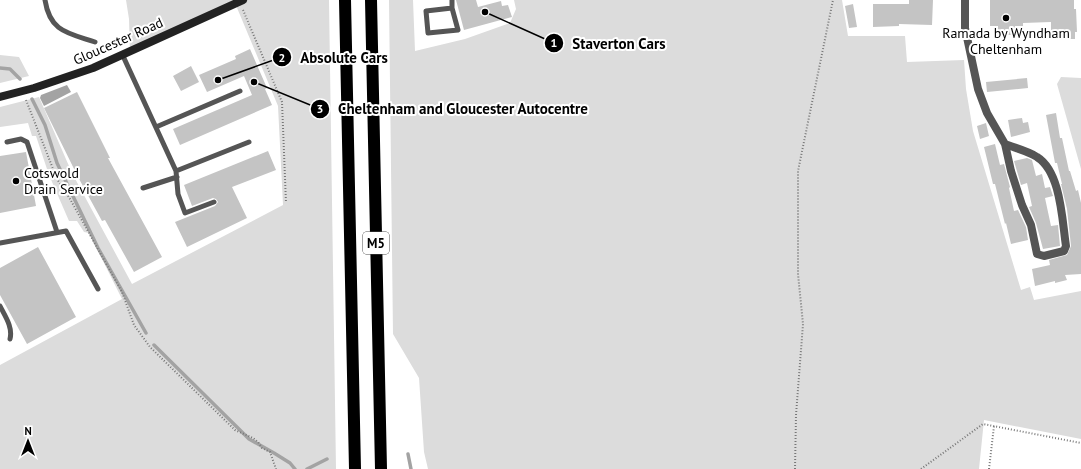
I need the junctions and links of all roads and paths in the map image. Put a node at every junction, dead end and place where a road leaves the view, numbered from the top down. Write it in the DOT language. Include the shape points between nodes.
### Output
graph roads {
  1 [pos="45,0"];
  2 [pos="345,0"];
  3 [pos="371,0"];
  4 [pos="452,0"];
  5 [pos="833,0"];
  6 [pos="965,0"];
  7 [pos="241,1"];
  8 [pos="452,8"];
  9 [pos="95,42"];
  10 [pos="123,56"];
  11 [pos="23,91"];
  12 [pos="240,91"];
  13 [pos="0,97"];
  14 [pos="156,127"];
  15 [pos="7,142"];
  16 [pos="249,142"];
  17 [pos="1005,144"];
  18 [pos="176,174"];
  19 [pos="143,188"];
  20 [pos="214,202"];
  21 [pos="286,203"];
  22 [pos="57,232"];
  23 [pos="0,243"];
  24 [pos="98,289"];
  25 [pos="0,306"];
  26 [pos="10,339"];
  27 [pos="994,426"];
  28 [pos="1081,443"];
  29 [pos="276,469"];
  30 [pos="355,469"];
  31 [pos="381,469"];
  32 [pos="795,469"];
  33 [pos="921,469"];
  34 [pos="990,469"];
  1 -- 9 [label="lane" via="46,10 57,28"];
  2 -- 30 [label="highway, M5"];
  3 -- 31 [label="highway, M5"];
  4 -- 8 [label="lane"];
  5 -- 32 [label="path" via="798,171 798,274 803,324 796,414"];
  6 -- 17 [label="street" via="965,28 978,89 987,112"];
  7 -- 10 [label="main road, Gloucester Road"];
  7 -- 21 [label="path" via="282,102"];
  8 -- 8 [label="lane" via="458,30 428,33 426,11"];
  10 -- 11 [label="main road, Gloucester Road"];
  10 -- 14 [label="lane"];
  11 -- 13 [label="main road, Gloucester Road"];
  11 -- 29 [label="path" via="57,179 122,292 140,335 236,430 253,438 270,452"];
  12 -- 14 [label="lane"];
  14 -- 18 [label="lane"];
  15 -- 22 [label="lane" via="21,139 27,142"];
  16 -- 18 [label="lane"];
  17 -- 17 [label="street" via="1011,171 1031,226 1038,254 1044,256 1064,251 1066,246 1056,185 1047,167 1038,157"];
  18 -- 19 [label="lane"];
  18 -- 20 [label="lane" via="178,194 185,213"];
  22 -- 23 [label="lane"];
  22 -- 24 [label="lane" via="66,231"];
  25 -- 26 [label="lane" via="12,334"];
  27 -- 28 [label="path"];
  27 -- 33 [label="path" via="983,424"];
  27 -- 34 [label="path"];
}
